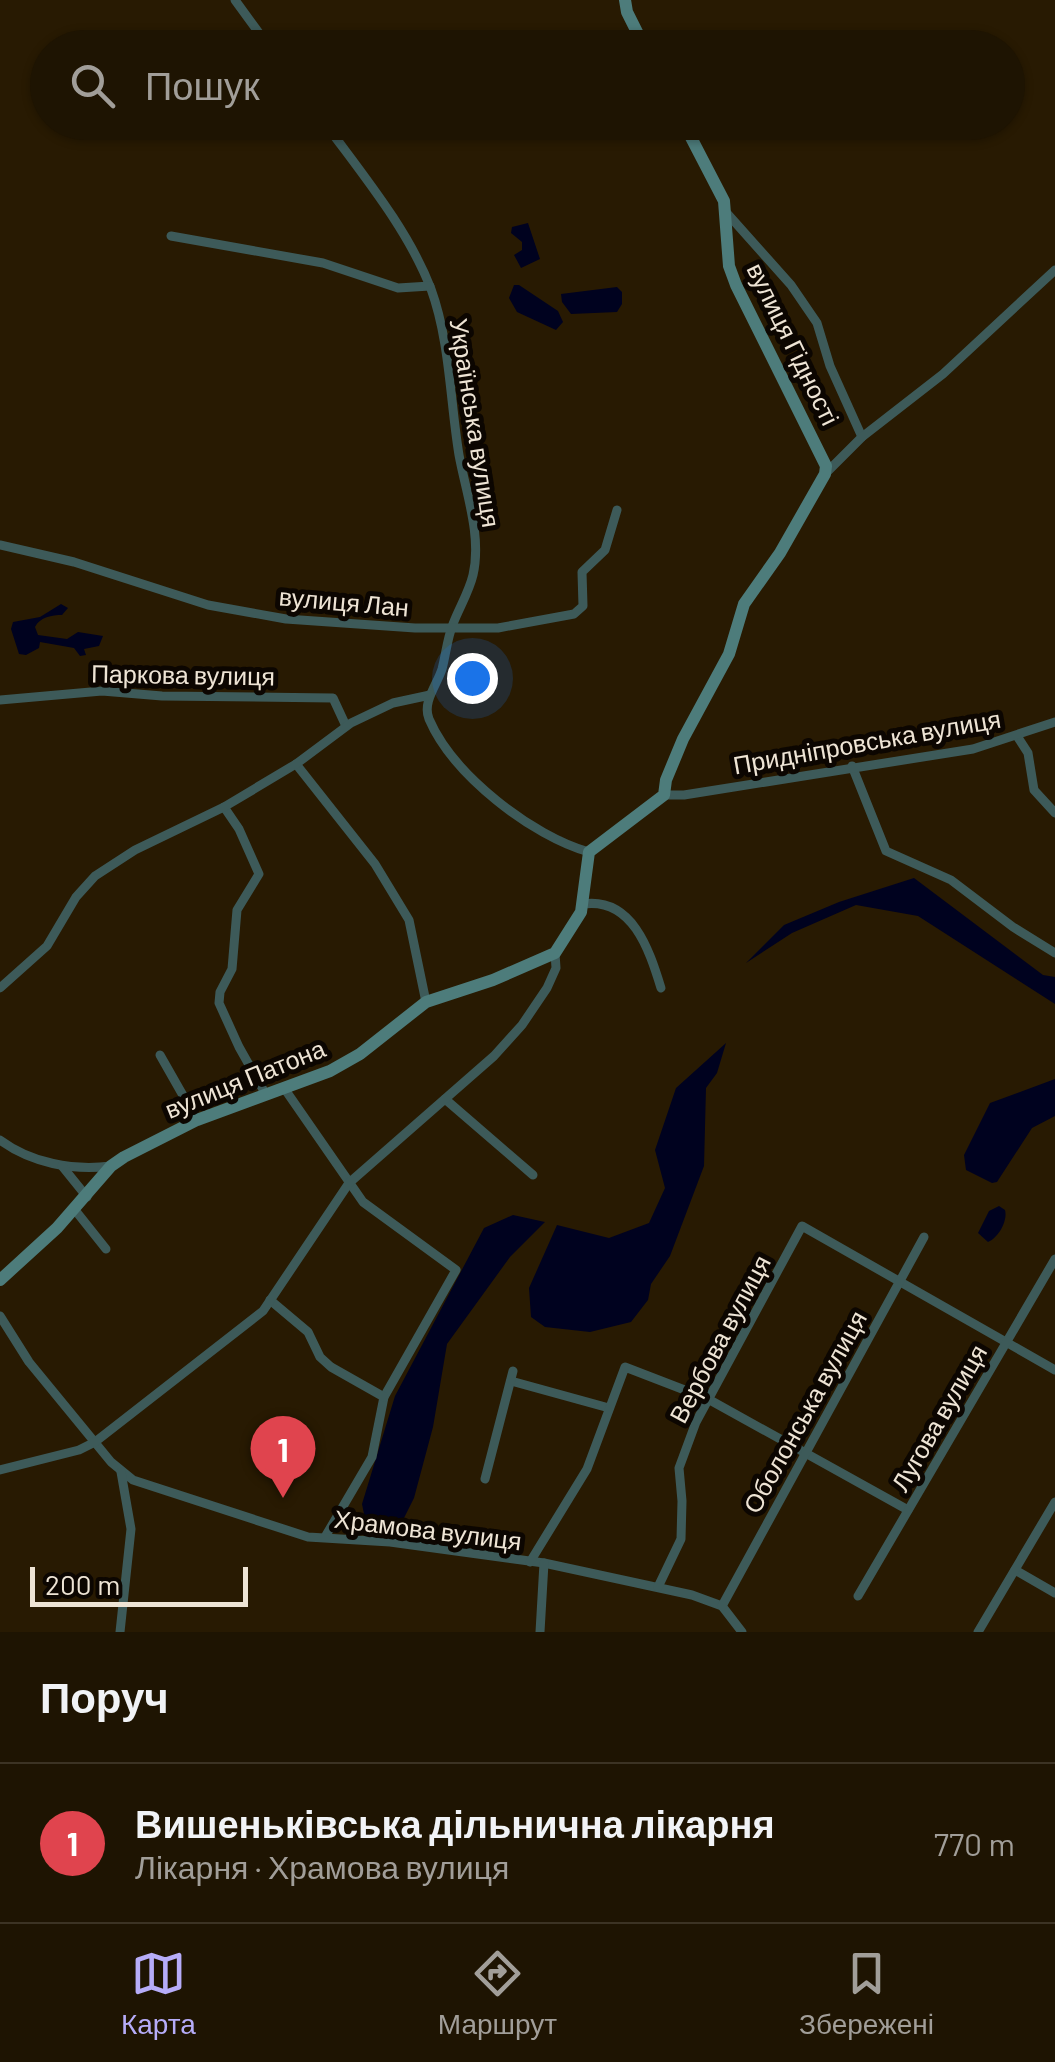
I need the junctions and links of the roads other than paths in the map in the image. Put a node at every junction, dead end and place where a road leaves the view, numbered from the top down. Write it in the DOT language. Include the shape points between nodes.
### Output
graph roads {
  1 [pos="235,0"];
  2 [pos="624,4"];
  3 [pos="257,30"];
  4 [pos="636,30"];
  5 [pos="337,140"];
  6 [pos="692,140"];
  7 [pos="726,211"];
  8 [pos="171,236"];
  9 [pos="1055,270"];
  10 [pos="430,286"];
  11 [pos="862,438"];
  12 [pos="825,474"];
  13 [pos="617,510"];
  14 [pos="0,545"];
  15 [pos="451,628"];
  16 [pos="430,695"];
  17 [pos="0,700"];
  18 [pos="1055,722"];
  19 [pos="346,726"];
  20 [pos="1017,736"];
  21 [pos="296,764"];
  22 [pos="852,766"];
  23 [pos="664,795"];
  24 [pos="224,807"];
  25 [pos="1055,813"];
  26 [pos="590,852"];
  27 [pos="583,904"];
  28 [pos="555,953"];
  29 [pos="1055,954"];
  30 [pos="0,988"];
  31 [pos="661,988"];
  32 [pos="426,1002"];
  33 [pos="160,1055"];
  34 [pos="284,1088"];
  35 [pos="265,1093"];
  36 [pos="445,1099"];
  37 [pos="197,1120"];
  38 [pos="0,1140"];
  39 [pos="62,1166"];
  40 [pos="111,1166"];
  41 [pos="533,1175"];
  42 [pos="349,1183"];
  43 [pos="87,1197"];
  44 [pos="75,1210"];
  45 [pos="924,1237"];
  46 [pos="106,1249"];
  47 [pos="1055,1259"];
  48 [pos="0,1280"];
  49 [pos="901,1280"];
  50 [pos="270,1300"];
  51 [pos="0,1316"];
  52 [pos="1006,1342"];
  53 [pos="1055,1370"];
  54 [pos="384,1397"];
  55 [pos="708,1399"];
  56 [pos="609,1408"];
  57 [pos="94,1442"];
  58 [pos="806,1452"];
  59 [pos="0,1470"];
  60 [pos="121,1472"];
  61 [pos="484,1479"];
  62 [pos="1055,1502"];
  63 [pos="908,1510"];
  64 [pos="325,1537"];
  65 [pos="530,1562"];
  66 [pos="544,1564"];
  67 [pos="1015,1570"];
  68 [pos="658,1586"];
  69 [pos="1055,1593"];
  70 [pos="858,1596"];
  71 [pos="722,1606"];
  72 [pos="120,1632"];
  73 [pos="540,1632"];
  74 [pos="742,1632"];
  75 [pos="978,1632"];
  1 -- 3 [label="street"];
  2 -- 4 [label="street"];
  5 -- 10 [label="street, Українська вулиця"];
  6 -- 7 [label="street, вулиця Гідності"];
  7 -- 11 [label="street" via="817,323"];
  7 -- 12 [label="street, вулиця Гідності" via="729,266 825,459"];
  8 -- 10 [label="street" via="323,263 398,288"];
  9 -- 11 [label="street, вулиця Гідності"];
  10 -- 15 [label="street, Українська вулиця" via="476,558"];
  11 -- 12 [label="street, вулиця Гідності"];
  12 -- 23 [label="street, вулиця Гідності" via="744,604 729,654 683,739"];
  13 -- 15 [label="street, вулиця Лан" via="605,550 582,572 583,606 574,614 498,628"];
  14 -- 15 [label="street, вулиця Лан" via="208,606 286,619"];
  15 -- 16 [label="street, Українська вулиця"];
  16 -- 19 [label="street"];
  16 -- 26 [label="street" via="428,716 481,788 516,817"];
  17 -- 19 [label="street, Паркова вулиця" via="102,691 333,698"];
  18 -- 20 [label="street, Придніпровська вулиця"];
  19 -- 21 [label="street"];
  20 -- 22 [label="street, Придніпровська вулиця"];
  20 -- 25 [label="street" via="1028,754 1034,790"];
  21 -- 24 [label="street"];
  21 -- 32 [label="street" via="374,864 408,920"];
  22 -- 23 [label="street, Придніпровська вулиця"];
  22 -- 29 [label="street" via="886,852 951,880"];
  23 -- 26 [label="street"];
  24 -- 30 [label="street" via="95,876 47,946"];
  24 -- 35 [label="street" via="258,874 237,910 232,970 219,1003"];
  26 -- 27 [label="street"];
  27 -- 28 [label="street"];
  27 -- 31 [label="street" via="600,901 632,924"];
  28 -- 32 [label="street, вулиця Патона"];
  28 -- 36 [label="street" via="547,988 522,1024"];
  32 -- 34 [label="street, вулиця Патона" via="360,1054"];
  33 -- 37 [label="street"];
  34 -- 35 [label="street, вулиця Патона"];
  34 -- 42 [label="street"];
  35 -- 37 [label="street, вулиця Патона"];
  36 -- 41 [label="street"];
  36 -- 42 [label="street"];
  37 -- 40 [label="street, вулиця Патона"];
  38 -- 39 [label="street"];
  39 -- 40 [label="street, вулиця Патона"];
  39 -- 43 [label="street"];
  40 -- 43 [label="street, вулиця Патона"];
  42 -- 50 [label="street"];
  42 -- 54 [label="street" via="363,1202 456,1270"];
  43 -- 44 [label="street, вулиця Патона"];
  44 -- 46 [label="street"];
  44 -- 48 [label="street, вулиця Патона"];
  45 -- 49 [label="street, Оболонська вулиця"];
  47 -- 52 [label="street, Лугова вулиця"];
  49 -- 52 [label="street"];
  49 -- 55 [label="street, Вербова вулиця" via="802,1226"];
  49 -- 58 [label="street, Оболонська вулиця"];
  50 -- 54 [label="street" via="308,1332 331,1368"];
  50 -- 57 [label="street"];
  51 -- 57 [label="street, Храмова вулиця"];
  52 -- 53 [label="street"];
  52 -- 63 [label="street, Лугова вулиця"];
  54 -- 64 [label="street" via="372,1456"];
  55 -- 56 [label="street" via="624,1368"];
  55 -- 58 [label="street"];
  55 -- 68 [label="street, Вербова вулиця" via="679,1468 681,1538"];
  56 -- 61 [label="street" via="512,1376"];
  56 -- 65 [label="street" via="587,1469"];
  57 -- 59 [label="street"];
  57 -- 60 [label="street, Храмова вулиця"];
  58 -- 63 [label="street"];
  58 -- 71 [label="street, Оболонська вулиця"];
  60 -- 64 [label="street, Храмова вулиця" via="289,1532"];
  60 -- 72 [label="street" via="132,1529"];
  62 -- 67 [label="street"];
  63 -- 70 [label="street, Лугова вулиця"];
  64 -- 65 [label="street, Храмова вулиця"];
  65 -- 66 [label="street, Храмова вулиця"];
  66 -- 68 [label="street, Храмова вулиця"];
  66 -- 73 [label="street"];
  67 -- 69 [label="street"];
  67 -- 75 [label="street"];
  68 -- 71 [label="street, Храмова вулиця"];
  71 -- 74 [label="street"];
}
